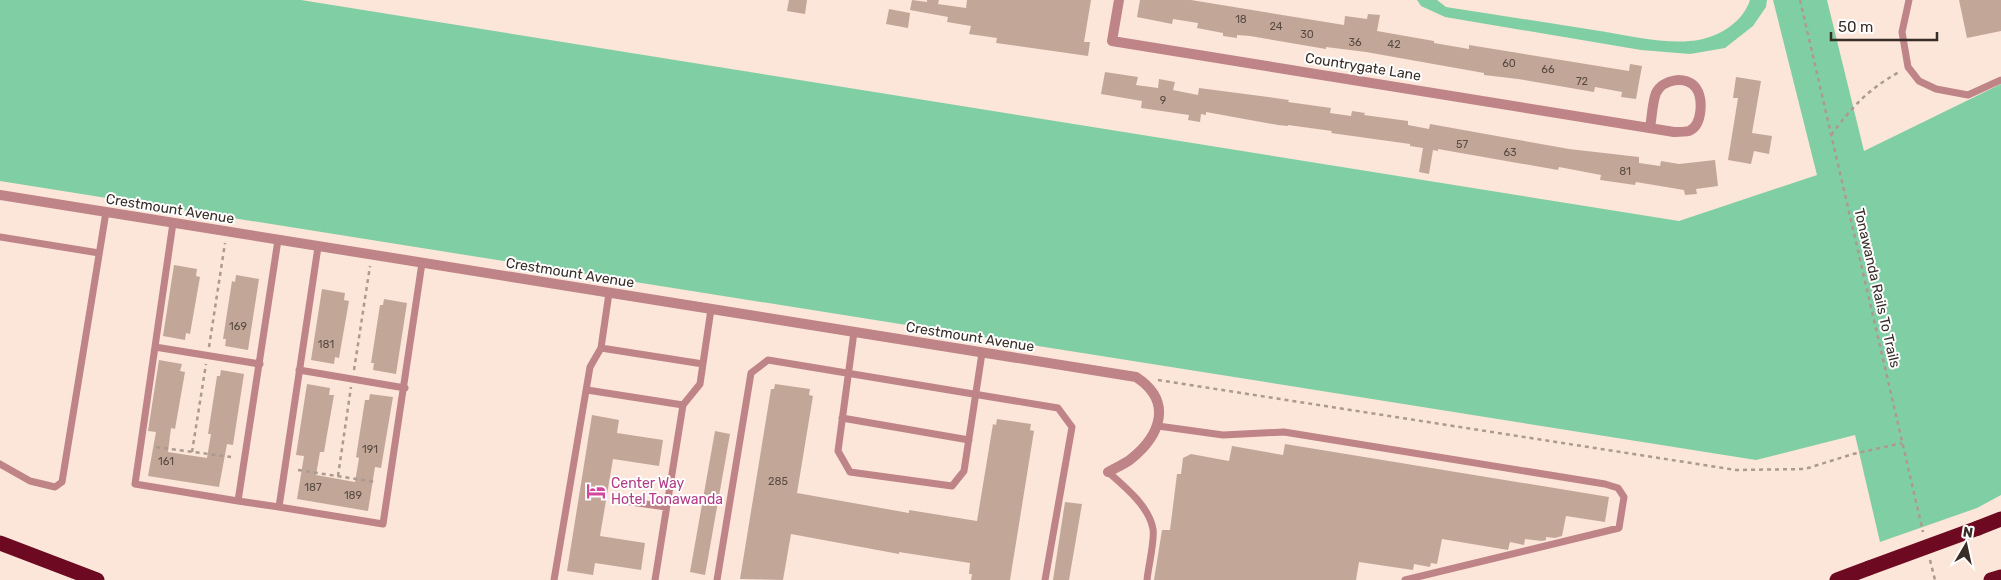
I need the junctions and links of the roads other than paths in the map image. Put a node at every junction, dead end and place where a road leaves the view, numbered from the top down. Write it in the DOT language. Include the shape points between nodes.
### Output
graph roads {
  1 [pos="1118,0"];
  2 [pos="1909,0"];
  3 [pos="2001,80"];
  4 [pos="1650,128"];
  5 [pos="0,195"];
  6 [pos="106,212"];
  7 [pos="173,223"];
  8 [pos="0,237"];
  9 [pos="278,240"];
  10 [pos="318,247"];
  11 [pos="99,253"];
  12 [pos="422,263"];
  13 [pos="609,293"];
  14 [pos="711,309"];
  15 [pos="854,332"];
  16 [pos="155,347"];
  17 [pos="601,348"];
  18 [pos="982,352"];
  19 [pos="260,364"];
  20 [pos="703,364"];
  21 [pos="299,370"];
  22 [pos="849,373"];
  23 [pos="405,388"];
  24 [pos="587,390"];
  25 [pos="976,394"];
  26 [pos="683,406"];
  27 [pos="842,418"];
  28 [pos="1158,426"];
  29 [pos="969,440"];
  30 [pos="0,464"];
  31 [pos="1108,472"];
  32 [pos="238,501"];
  33 [pos="631,502"];
  34 [pos="279,507"];
  35 [pos="666,507"];
  36 [pos="2001,519"];
  37 [pos="0,543"];
  38 [pos="2001,577"];
  39 [pos="98,580"];
  40 [pos="554,580"];
  41 [pos="655,580"];
  42 [pos="717,580"];
  43 [pos="1045,580"];
  44 [pos="1147,580"];
  45 [pos="1405,580"];
  46 [pos="1838,580"];
  47 [pos="1991,580"];
  1 -- 4 [label="street, Countrygate Lane" via="1112,41"];
  2 -- 3 [label="lane" via="1902,32 1908,67 1919,81 1936,89 1968,95"];
  4 -- 4 [label="street, Countrygate Lane" via="1674,132 1689,131 1696,125 1700,99 1695,87 1674,80 1664,83 1657,92"];
  5 -- 6 [label="street, Crestmount Avenue"];
  6 -- 7 [label="street, Crestmount Avenue"];
  6 -- 11 [label="lane"];
  7 -- 9 [label="street, Crestmount Avenue"];
  7 -- 16 [label="lane"];
  8 -- 11 [label="lane"];
  9 -- 10 [label="street, Crestmount Avenue"];
  9 -- 19 [label="lane"];
  10 -- 12 [label="street, Crestmount Avenue"];
  10 -- 21 [label="lane"];
  11 -- 30 [label="lane" via="62,482 55,487 30,481"];
  12 -- 13 [label="street, Crestmount Avenue"];
  12 -- 23 [label="lane"];
  13 -- 14 [label="street, Crestmount Avenue"];
  13 -- 17 [label="lane"];
  14 -- 15 [label="street, Crestmount Avenue"];
  14 -- 20 [label="lane"];
  15 -- 18 [label="street, Crestmount Avenue"];
  15 -- 22 [label="lane"];
  16 -- 19 [label="lane"];
  16 -- 32 [label="lane" via="134,484"];
  17 -- 20 [label="lane"];
  17 -- 24 [label="lane" via="590,367"];
  18 -- 25 [label="lane"];
  18 -- 28 [label="street, Crestmount Avenue" via="1136,377 1151,388 1157,400"];
  19 -- 32 [label="lane"];
  20 -- 26 [label="lane" via="700,384"];
  21 -- 23 [label="lane"];
  21 -- 34 [label="lane"];
  22 -- 25 [label="lane"];
  22 -- 27 [label="lane"];
  22 -- 42 [label="lane" via="768,360 751,373"];
  23 -- 34 [label="lane" via="383,524"];
  24 -- 26 [label="lane"];
  24 -- 40 [label="lane"];
  25 -- 29 [label="lane"];
  25 -- 43 [label="lane" via="1058,408 1072,427"];
  26 -- 35 [label="lane"];
  27 -- 29 [label="lane"];
  27 -- 29 [label="lane" via="838,451 850,472 952,486 964,471"];
  28 -- 31 [label="street" via="1148,444 1130,460"];
  28 -- 45 [label="lane" via="1223,435 1284,432 1605,484 1618,488 1624,497 1619,528"];
  31 -- 44 [label="lane" via="1130,492 1153,530"];
  32 -- 34 [label="lane"];
  33 -- 35 [label="lane"];
  35 -- 41 [label="lane"];
  36 -- 46 [label="highway, bridge"];
  37 -- 39 [label="highway"];
  38 -- 47 [label="highway"];
}
